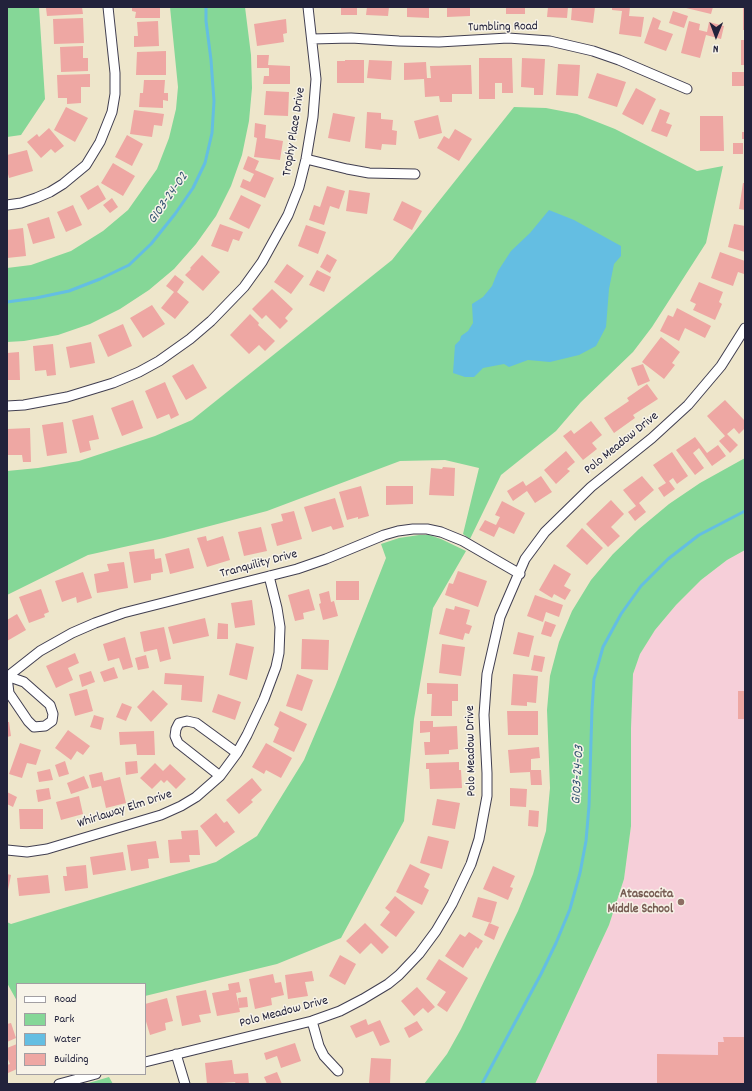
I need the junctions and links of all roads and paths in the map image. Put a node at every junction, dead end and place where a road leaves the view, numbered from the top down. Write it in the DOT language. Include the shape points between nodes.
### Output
graph roads {
  1 [pos="108,7"];
  2 [pos="308,7"];
  3 [pos="312,39"];
  4 [pos="687,89"];
  5 [pos="306,159"];
  6 [pos="415,174"];
  7 [pos="7,205"];
  8 [pos="744,333"];
  9 [pos="7,406"];
  10 [pos="520,574"];
  11 [pos="269,576"];
  12 [pos="7,677"];
  13 [pos="237,753"];
  14 [pos="220,776"];
  15 [pos="7,850"];
  16 [pos="312,1021"];
  17 [pos="176,1054"];
  18 [pos="146,1062"];
  19 [pos="338,1071"];
  20 [pos="92,1075"];
  21 [pos="59,1084"];
  22 [pos="185,1084"];
  1 -- 7 [label="street" via="115,94 112,112 100,142 86,164 74,176 50,192 21,203"];
  2 -- 3 [label="street, Trophy Place Drive"];
  3 -- 4 [label="street, Tumbling Road" via="439,42 508,38 550,41 619,60"];
  3 -- 5 [label="street, Trophy Place Drive" via="316,79"];
  5 -- 6 [label="street" via="369,173"];
  5 -- 9 [label="street, Trophy Place Drive" via="288,215 262,262 228,305 190,339 159,361 113,383 53,400"];
  8 -- 10 [label="street, Polo Meadow Drive" via="688,405 652,438 590,487 557,519 525,559"];
  10 -- 11 [label="street, Tranquility Drive" via="452,536 427,529 413,529 384,535 326,559"];
  10 -- 16 [label="street, Polo Meadow Drive" via="500,617 487,674 484,715 487,796 479,839 471,864 436,931 399,975 363,999"];
  11 -- 12 [label="street, Tranquility Drive" via="123,613 95,623 40,651"];
  11 -- 13 [label="street, Whirlaway Elm Drive" via="280,628 279,653 264,698"];
  12 -- 12 [label="street" via="9,693 34,727 45,726 52,721 54,714 50,705 24,682"];
  13 -- 14 [label="street, Whirlaway Elm Drive"];
  13 -- 14 [label="street" via="196,723 179,723 176,729 178,743"];
  14 -- 15 [label="street, Whirlaway Elm Drive" via="196,797 161,815 47,849 27,852"];
  16 -- 17 [label="street, Polo Meadow Drive"];
  16 -- 19 [label="street" via="324,1056"];
  17 -- 18 [label="street, Polo Meadow Drive"];
  17 -- 22 [label="street"];
  20 -- 21 [label="street"];
}
